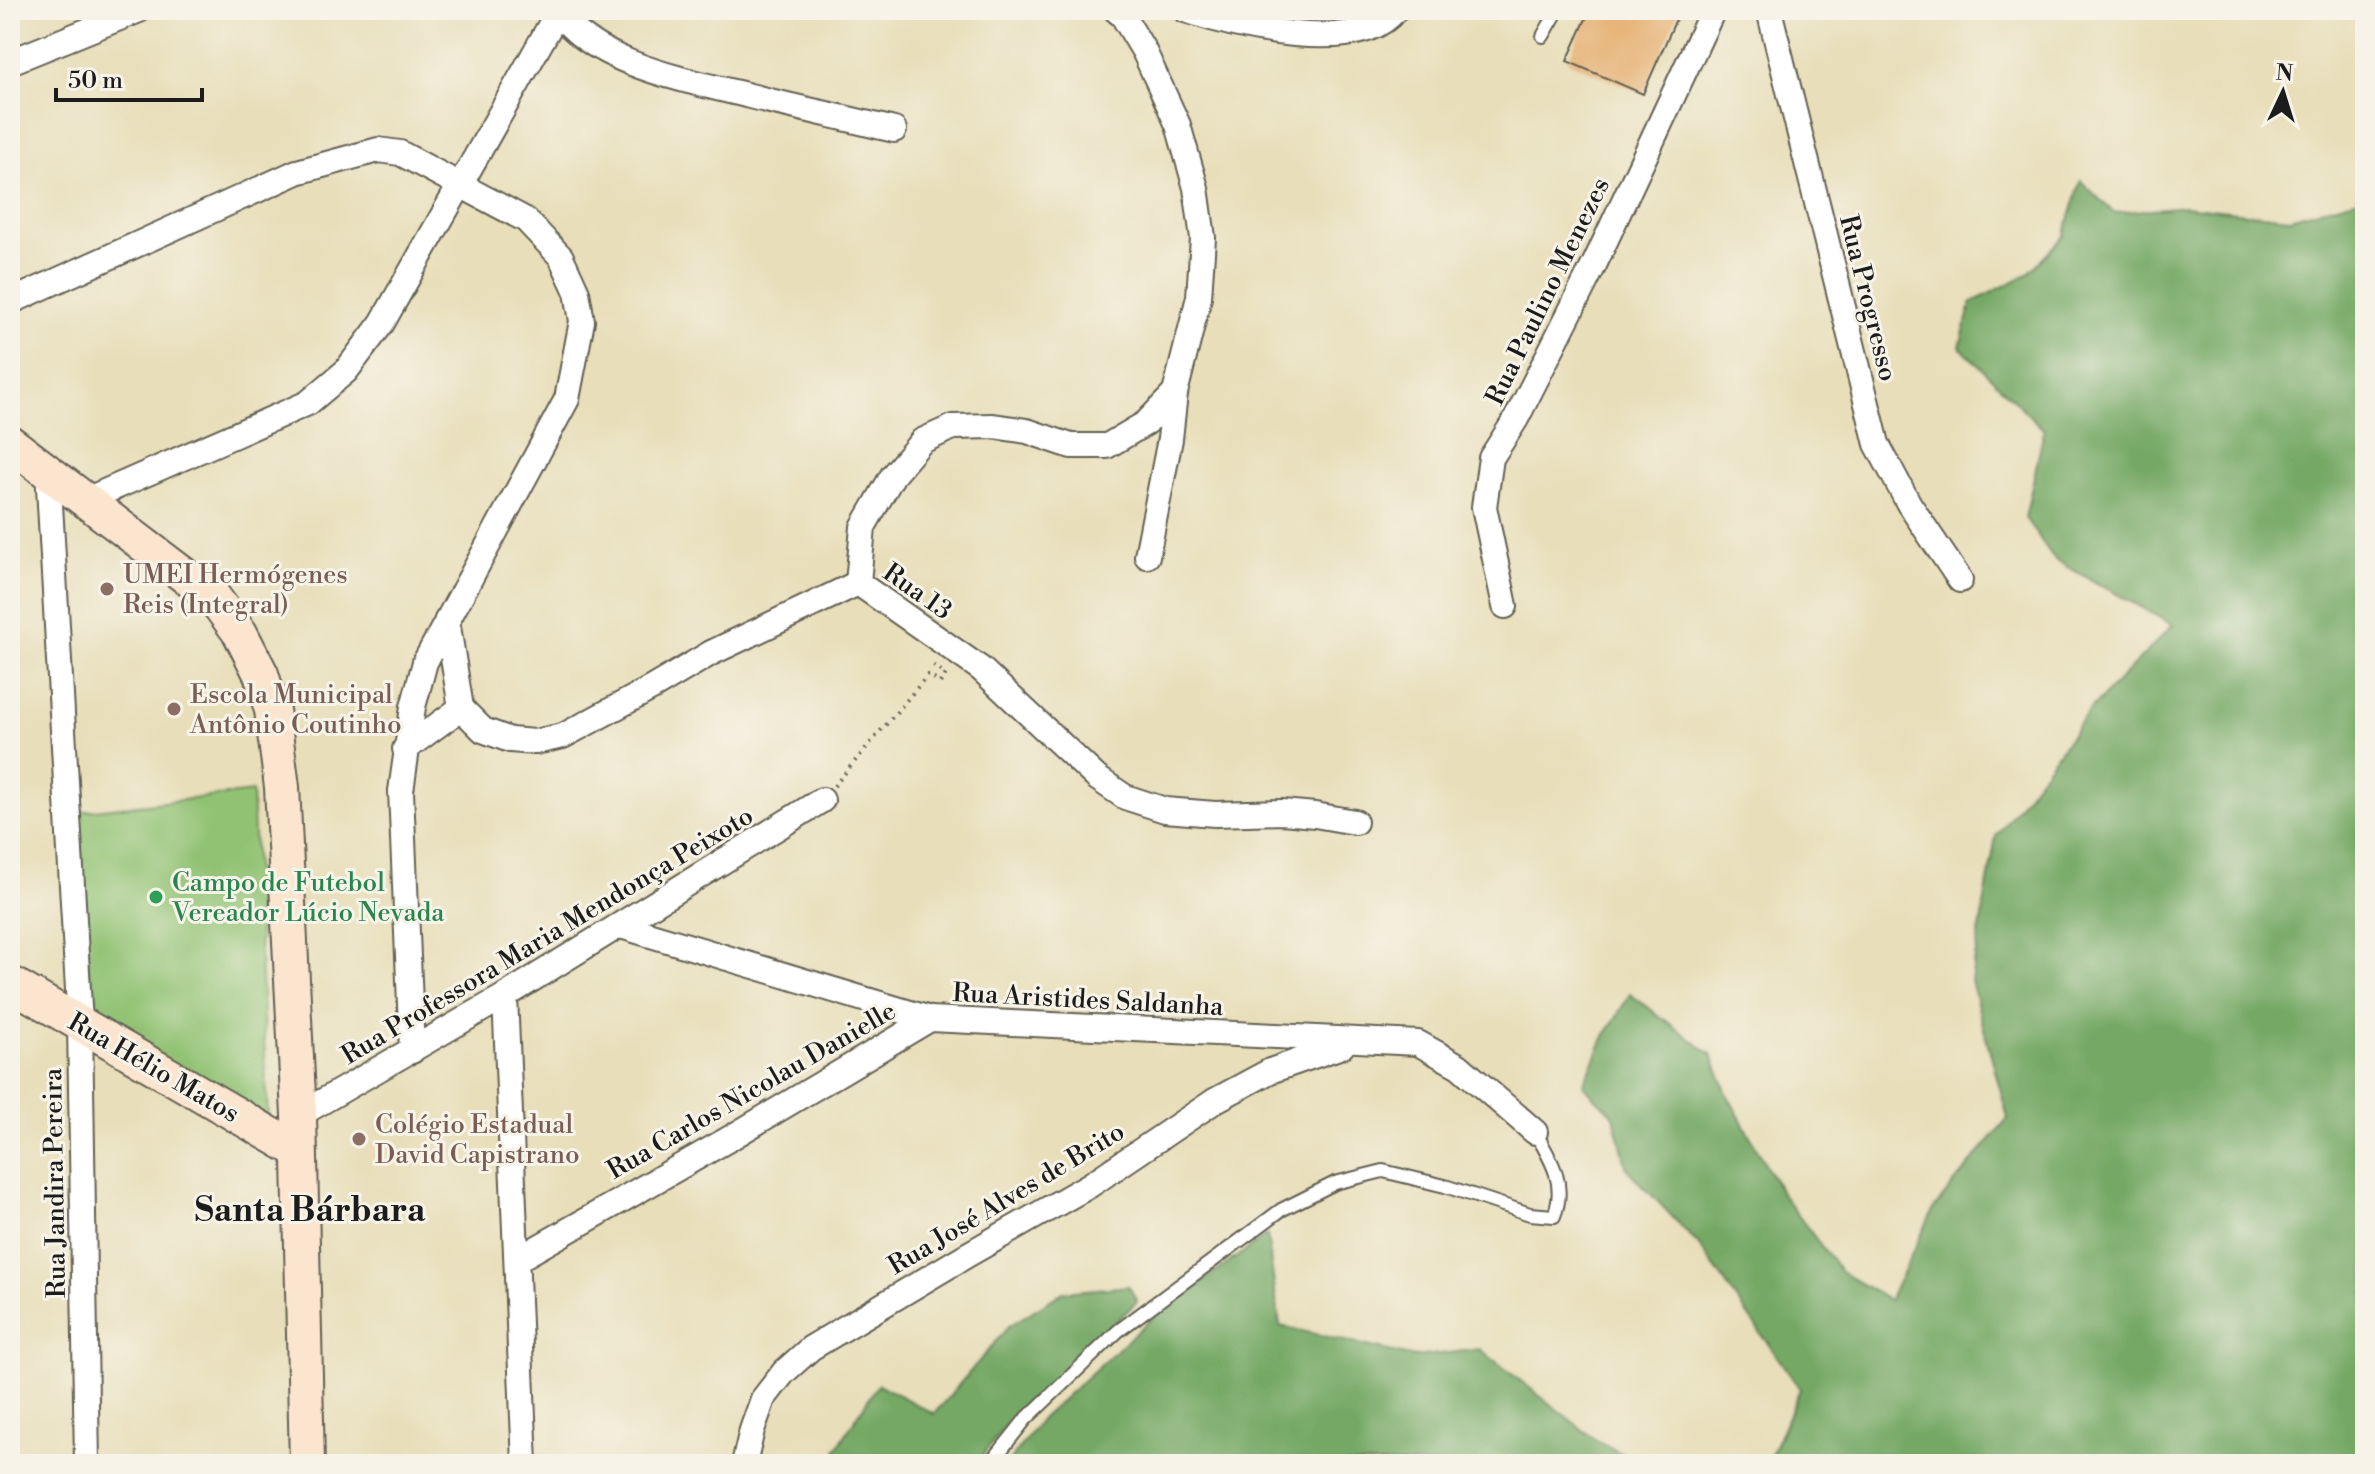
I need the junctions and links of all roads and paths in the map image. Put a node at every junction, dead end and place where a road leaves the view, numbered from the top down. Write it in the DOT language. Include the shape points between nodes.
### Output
graph roads {
  1 [pos="139,10"];
  2 [pos="1116,10"];
  3 [pos="1185,10"];
  4 [pos="1395,10"];
  5 [pos="1558,10"];
  6 [pos="1713,10"];
  7 [pos="1769,10"];
  8 [pos="558,11"];
  9 [pos="1543,36"];
  10 [pos="10,62"];
  11 [pos="894,130"];
  12 [pos="461,184"];
  13 [pos="10,302"];
  14 [pos="1175,393"];
  15 [pos="10,443"];
  16 [pos="48,470"];
  17 [pos="86,500"];
  18 [pos="1147,556"];
  19 [pos="1960,580"];
  20 [pos="858,583"];
  21 [pos="1505,606"];
  22 [pos="447,620"];
  23 [pos="932,665"];
  24 [pos="461,708"];
  25 [pos="405,749"];
  26 [pos="822,800"];
  27 [pos="1355,822"];
  28 [pos="621,926"];
  29 [pos="10,983"];
  30 [pos="505,996"];
  31 [pos="930,1019"];
  32 [pos="80,1024"];
  33 [pos="1356,1041"];
  34 [pos="412,1051"];
  35 [pos="299,1115"];
  36 [pos="1535,1132"];
  37 [pos="299,1151"];
  38 [pos="518,1259"];
  39 [pos="87,1464"];
  40 [pos="307,1464"];
  41 [pos="525,1464"];
  42 [pos="744,1464"];
  43 [pos="990,1464"];
  1 -- 10 [label="street"];
  2 -- 14 [label="street" via="1144,51 1178,125 1198,201 1203,238 1199,297"];
  3 -- 4 [label="street" via="1271,33 1321,34 1361,32"];
  5 -- 9 [label="lane"];
  6 -- 21 [label="street, Rua Paulino Menezes" via="1594,265 1491,458 1484,507"];
  7 -- 19 [label="street, Rua Progresso" via="1877,444"];
  8 -- 11 [label="street" via="577,33 614,55 664,74"];
  8 -- 12 [label="street"];
  12 -- 13 [label="street" via="389,150 346,157 297,172"];
  12 -- 17 [label="street" via="382,323 346,371 308,403"];
  12 -- 22 [label="street" via="526,220 561,257 577,292 582,321 567,399"];
  14 -- 18 [label="street"];
  14 -- 20 [label="street" via="1146,423 1107,446 1071,446 993,426 953,427 922,441 893,475 863,527"];
  15 -- 16 [label="street"];
  16 -- 17 [label="street"];
  16 -- 32 [label="street, Rua Jandira Pereira"];
  17 -- 35 [label="street" via="214,598 261,674 272,710 282,787"];
  20 -- 24 [label="street, Rua 13" via="711,653 563,736 510,740 483,730"];
  20 -- 27 [label="street, Rua 13" via="981,669 1097,778 1125,797 1165,810 1282,812"];
  22 -- 24 [label="street"];
  22 -- 25 [label="street" via="425,662"];
  23 -- 26 [label="path" via="946,674 940,683 928,675"];
  24 -- 25 [label="street"];
  25 -- 34 [label="street" via="401,791"];
  26 -- 28 [label="street, Rua Professora Maria Mendonça Peixoto"];
  28 -- 30 [label="street, Rua Professora Maria Mendonça Peixoto"];
  28 -- 31 [label="street, Rua Aristides Saldanha"];
  29 -- 32 [label="street, Rua Hélio Matos"];
  30 -- 34 [label="street, Rua Professora Maria Mendonça Peixoto"];
  30 -- 38 [label="street"];
  31 -- 33 [label="street, Rua Aristides Saldanha"];
  31 -- 38 [label="street, Rua Carlos Nicolau Danielle"];
  32 -- 37 [label="street, Rua Hélio Matos"];
  32 -- 39 [label="street, Rua Jandira Pereira"];
  33 -- 36 [label="street, Rua Aristides Saldanha" via="1418,1043 1459,1066"];
  33 -- 42 [label="street, Rua José Alves de Brito" via="1270,1071 1216,1100 1090,1185 811,1348 763,1399"];
  34 -- 35 [label="street, Rua Professora Maria Mendonça Peixoto"];
  35 -- 37 [label="street"];
  36 -- 43 [label="lane" via="1559,1185 1554,1216 1530,1214 1383,1171 1335,1183 1281,1210 1118,1331 1025,1420"];
  37 -- 40 [label="street"];
  38 -- 41 [label="street"];
}
